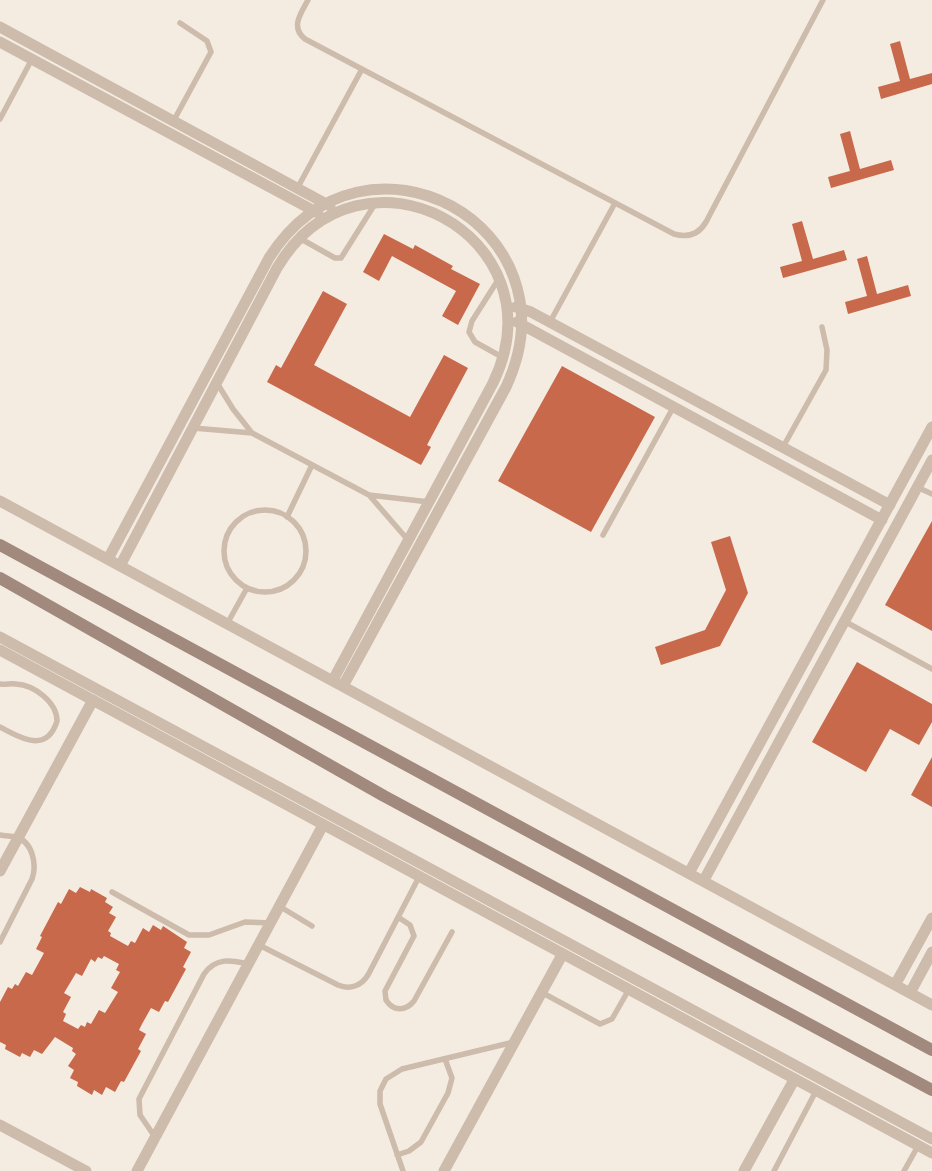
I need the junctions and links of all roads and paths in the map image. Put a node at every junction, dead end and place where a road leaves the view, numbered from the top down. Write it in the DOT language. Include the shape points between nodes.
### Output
graph roads {
  1 [pos="308,0"];
  2 [pos="823,0"];
  3 [pos="180,23"];
  4 [pos="0,26"];
  5 [pos="0,42"];
  6 [pos="32,59"];
  7 [pos="362,69"];
  8 [pos="0,119"];
  9 [pos="174,120"];
  10 [pos="298,187"];
  11 [pos="615,202"];
  12 [pos="327,203"];
  13 [pos="376,203"];
  14 [pos="314,210"];
  15 [pos="334,214"];
  16 [pos="323,220"];
  17 [pos="300,238"];
  18 [pos="500,278"];
  19 [pos="507,305"];
  20 [pos="521,308"];
  21 [pos="508,319"];
  22 [pos="550,322"];
  23 [pos="522,324"];
  24 [pos="822,327"];
  25 [pos="504,358"];
  26 [pos="217,383"];
  27 [pos="674,406"];
  28 [pos="932,427"];
  29 [pos="193,428"];
  30 [pos="252,433"];
  31 [pos="783,447"];
  32 [pos="932,460"];
  33 [pos="312,465"];
  34 [pos="917,486"];
  35 [pos="860,490"];
  36 [pos="932,494"];
  37 [pos="369,495"];
  38 [pos="0,501"];
  39 [pos="429,502"];
  40 [pos="853,504"];
  41 [pos="890,505"];
  42 [pos="287,517"];
  43 [pos="882,520"];
  44 [pos="602,535"];
  45 [pos="408,540"];
  46 [pos="0,546"];
  47 [pos="108,559"];
  48 [pos="120,566"];
  49 [pos="0,578"];
  50 [pos="247,588"];
  51 [pos="844,621"];
  52 [pos="227,624"];
  53 [pos="0,636"];
  54 [pos="0,650"];
  55 [pos="932,669"];
  56 [pos="338,683"];
  57 [pos="0,684"];
  58 [pos="93,700"];
  59 [pos="0,726"];
  60 [pos="323,825"];
  61 [pos="0,835"];
  62 [pos="18,837"];
  63 [pos="0,871"];
  64 [pos="689,873"];
  65 [pos="419,878"];
  66 [pos="704,880"];
  67 [pos="112,892"];
  68 [pos="279,906"];
  69 [pos="398,917"];
  70 [pos="932,918"];
  71 [pos="270,923"];
  72 [pos="312,926"];
  73 [pos="452,932"];
  74 [pos="0,942"];
  75 [pos="259,945"];
  76 [pos="932,952"];
  77 [pos="562,955"];
  78 [pos="248,964"];
  79 [pos="895,985"];
  80 [pos="628,990"];
  81 [pos="541,992"];
  82 [pos="910,993"];
  83 [pos="932,1005"];
  84 [pos="514,1042"];
  85 [pos="932,1050"];
  86 [pos="445,1059"];
  87 [pos="794,1080"];
  88 [pos="932,1090"];
  89 [pos="816,1091"];
  90 [pos="0,1124"];
  91 [pos="155,1137"];
  92 [pos="932,1139"];
  93 [pos="918,1146"];
  94 [pos="932,1153"];
  95 [pos="397,1155"];
  96 [pos="86,1171"];
  97 [pos="137,1171"];
  98 [pos="403,1171"];
  99 [pos="444,1171"];
  100 [pos="744,1171"];
  101 [pos="774,1171"];
  102 [pos="904,1171"];
  1 -- 7 [label="lane" via="297,21 299,33"];
  2 -- 11 [label="lane" via="700,230 685,236 674,234"];
  3 -- 9 [label="lane" via="207,41 211,52"];
  4 -- 9 [label="street"];
  5 -- 6 [label="street"];
  6 -- 8 [label="lane"];
  6 -- 14 [label="street"];
  7 -- 10 [label="lane"];
  7 -- 11 [label="lane"];
  9 -- 10 [label="street"];
  10 -- 12 [label="street"];
  11 -- 22 [label="lane"];
  12 -- 14 [label="street"];
  12 -- 15 [label="street"];
  12 -- 20 [label="street" via="362,190 392,188 421,192 448,203 473,219 494,240 512,272"];
  13 -- 15 [label="street"];
  13 -- 17 [label="lane" via="341,258 335,258"];
  13 -- 18 [label="street" via="412,205 445,217 478,243"];
  14 -- 16 [label="street"];
  14 -- 47 [label="street" via="286,234 269,258"];
  15 -- 16 [label="street"];
  16 -- 17 [label="street"];
  17 -- 26 [label="street" via="277,268"];
  18 -- 19 [label="street"];
  18 -- 25 [label="lane" via="472,321 469,332 475,342"];
  19 -- 20 [label="street"];
  19 -- 21 [label="street"];
  20 -- 22 [label="street"];
  20 -- 23 [label="street"];
  21 -- 23 [label="street"];
  21 -- 25 [label="street"];
  22 -- 31 [label="street"];
  23 -- 27 [label="street"];
  23 -- 56 [label="street" via="520,350 506,387"];
  24 -- 31 [label="lane" via="827,350 826,370"];
  25 -- 39 [label="street"];
  26 -- 29 [label="street"];
  26 -- 30 [label="lane"];
  27 -- 40 [label="street"];
  27 -- 44 [label="lane"];
  28 -- 41 [label="street"];
  29 -- 30 [label="lane"];
  29 -- 48 [label="street"];
  30 -- 33 [label="lane"];
  31 -- 35 [label="street"];
  32 -- 34 [label="street"];
  33 -- 37 [label="lane"];
  33 -- 42 [label="lane"];
  34 -- 36 [label="lane"];
  34 -- 51 [label="street"];
  35 -- 40 [label="street"];
  35 -- 41 [label="street"];
  37 -- 39 [label="lane"];
  37 -- 45 [label="lane"];
  38 -- 47 [label="street"];
  39 -- 45 [label="street"];
  40 -- 43 [label="street"];
  41 -- 43 [label="street"];
  42 -- 50 [label="lane" via="299,528 305,543 305,560 299,575 286,586 271,592"];
  42 -- 50 [label="lane" via="272,511 255,512 241,519 230,531 225,547 226,563 234,578"];
  43 -- 64 [label="street"];
  45 -- 56 [label="street"];
  46 -- 85 [label="street"];
  47 -- 48 [label="street"];
  48 -- 52 [label="street"];
  49 -- 88 [label="street" via="393,801"];
  50 -- 52 [label="lane"];
  51 -- 55 [label="lane"];
  51 -- 66 [label="street"];
  52 -- 56 [label="street"];
  53 -- 92 [label="street"];
  54 -- 58 [label="street"];
  56 -- 64 [label="street"];
  57 -- 59 [label="lane" via="18,684 45,697 56,710 57,721 48,736 39,740 28,740"];
  58 -- 60 [label="street"];
  58 -- 62 [label="street"];
  60 -- 65 [label="street"];
  60 -- 68 [label="street"];
  61 -- 62 [label="lane"];
  62 -- 63 [label="street"];
  62 -- 74 [label="lane" via="32,854 34,874"];
  64 -- 66 [label="street"];
  65 -- 69 [label="lane"];
  65 -- 77 [label="street"];
  66 -- 79 [label="street"];
  67 -- 71 [label="lane" via="189,935 209,935 245,922"];
  68 -- 71 [label="street"];
  68 -- 72 [label="lane"];
  69 -- 73 [label="lane" via="410,925 414,936 385,991 386,1000 396,1009 404,1009 414,1001"];
  69 -- 75 [label="lane" via="365,979 352,987 338,985"];
  70 -- 79 [label="street"];
  71 -- 75 [label="street"];
  75 -- 78 [label="street"];
  76 -- 82 [label="street"];
  77 -- 80 [label="street"];
  77 -- 81 [label="street"];
  78 -- 91 [label="street"];
  78 -- 91 [label="lane" via="220,961 204,974 139,1099 140,1115"];
  79 -- 82 [label="street"];
  80 -- 81 [label="lane" via="612,1019 600,1024"];
  80 -- 87 [label="street"];
  81 -- 84 [label="street"];
  82 -- 83 [label="street"];
  84 -- 86 [label="lane"];
  84 -- 99 [label="street"];
  86 -- 95 [label="lane" via="451,1073 450,1088 421,1142"];
  86 -- 95 [label="lane" via="396,1071 382,1084 380,1104"];
  87 -- 89 [label="street"];
  87 -- 100 [label="street"];
  89 -- 93 [label="street"];
  89 -- 101 [label="lane"];
  90 -- 96 [label="street"];
  91 -- 97 [label="street"];
  93 -- 94 [label="street"];
  93 -- 102 [label="lane"];
  95 -- 98 [label="lane"];
}
